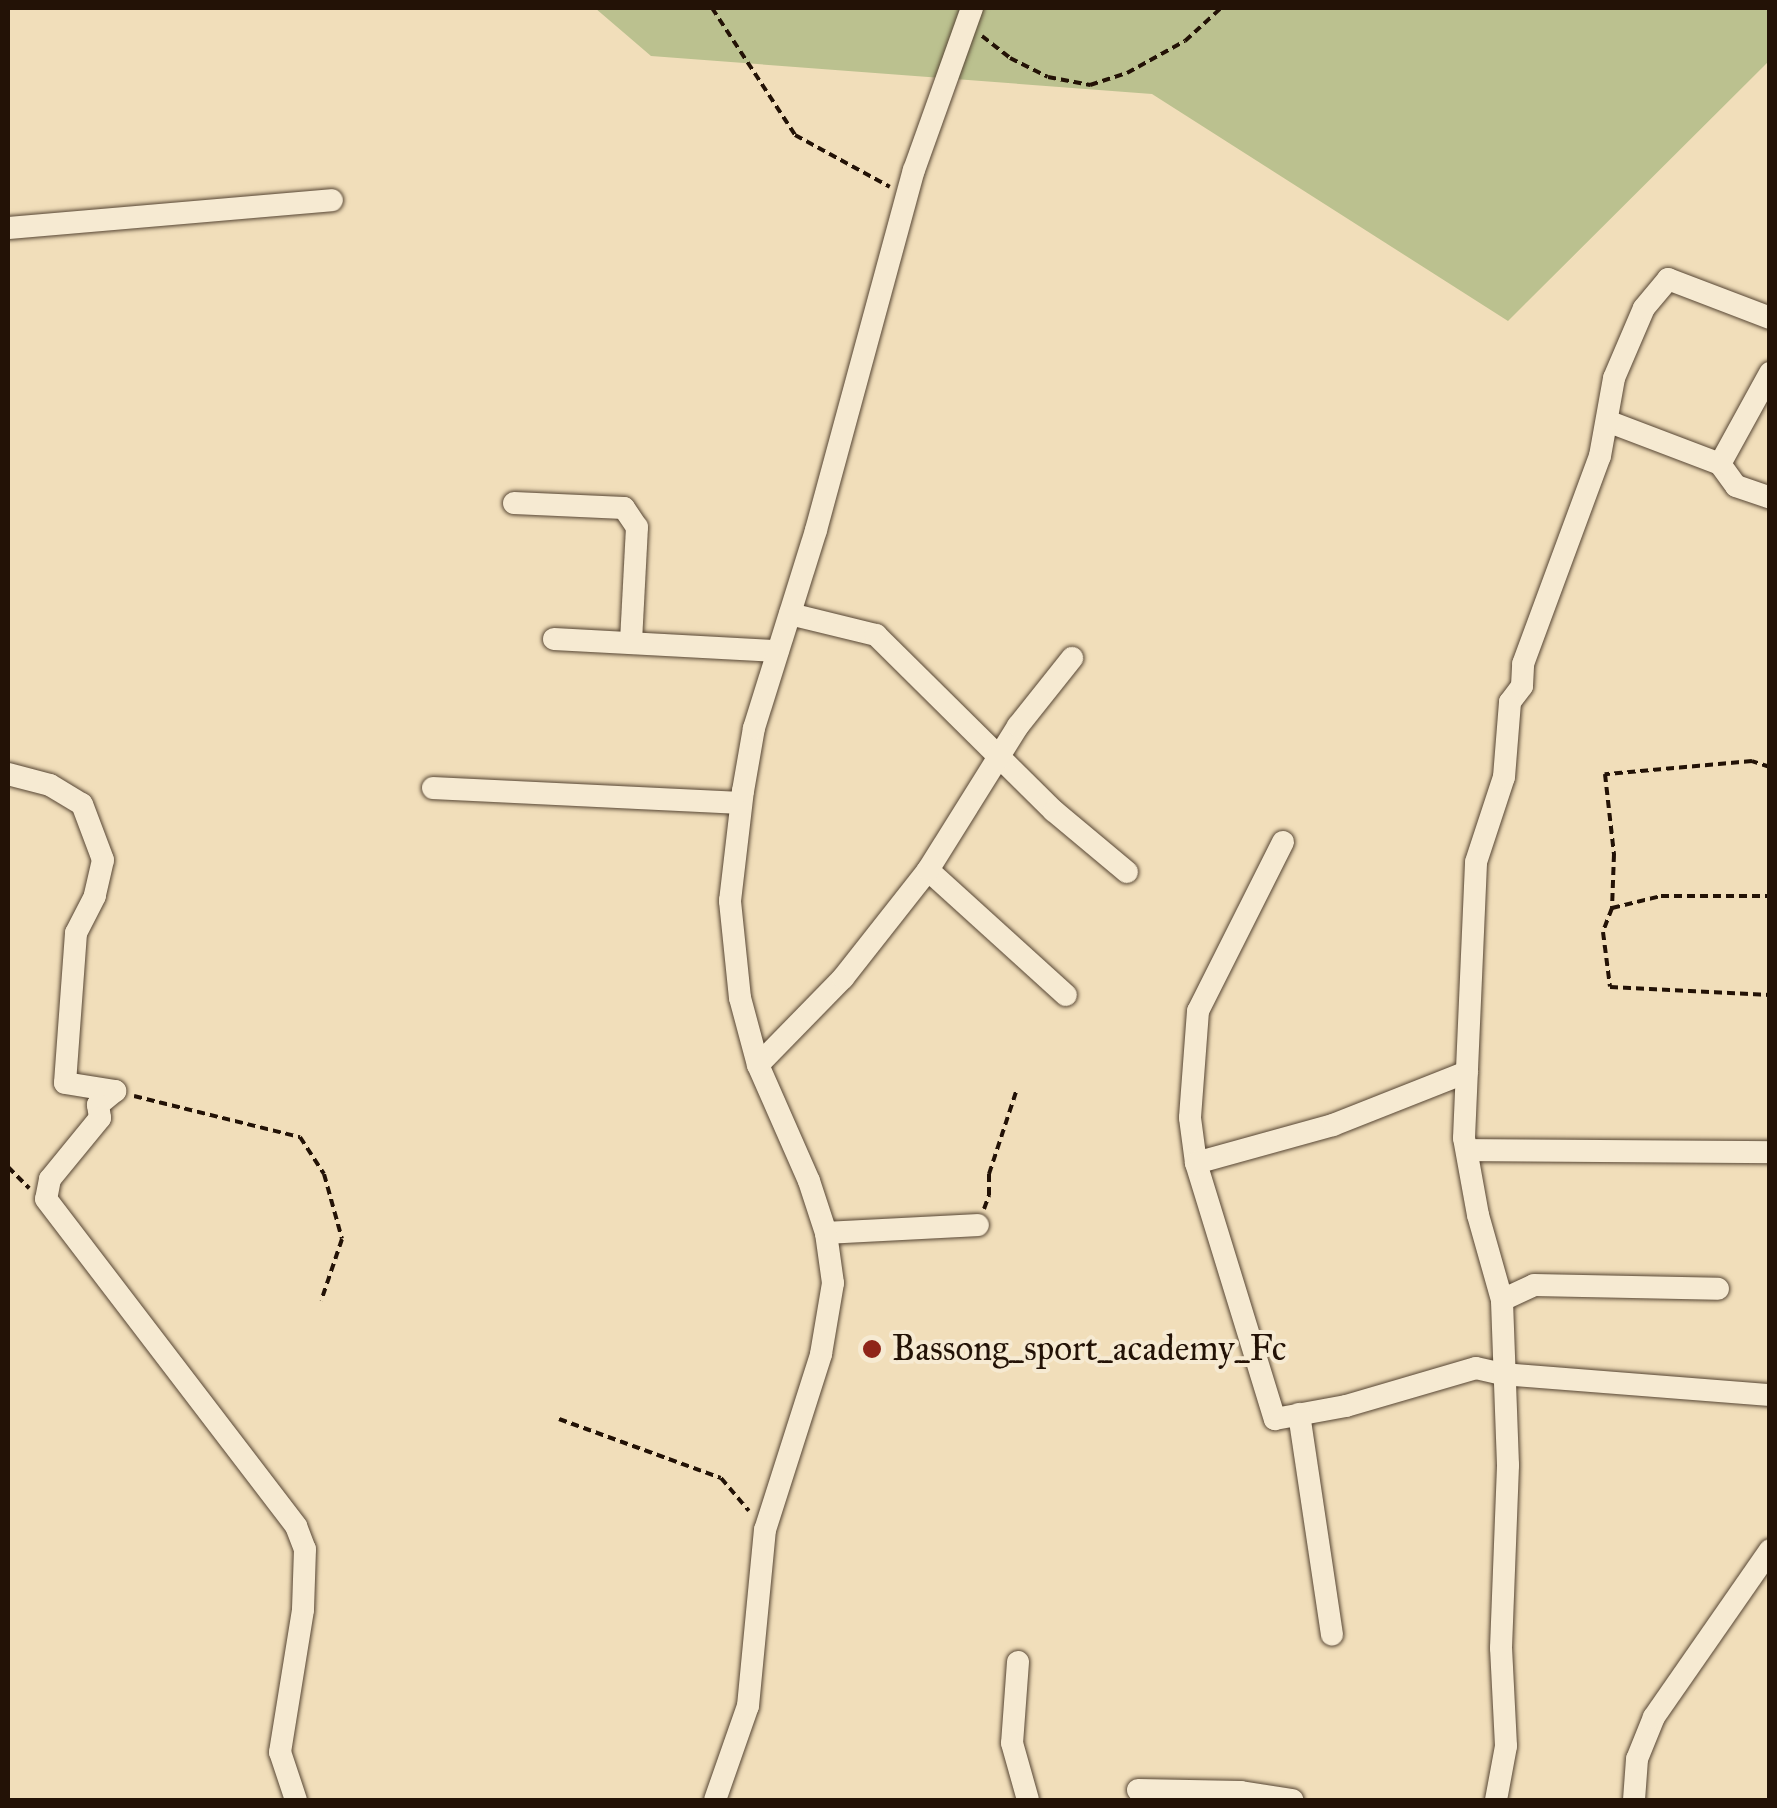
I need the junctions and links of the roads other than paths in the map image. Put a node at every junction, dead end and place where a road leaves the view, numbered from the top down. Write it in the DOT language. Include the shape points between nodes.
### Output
graph roads {
  1 [pos="969,15"];
  2 [pos="332,200"];
  3 [pos="8,228"];
  4 [pos="1770,318"];
  5 [pos="1770,373"];
  6 [pos="1606,421"];
  7 [pos="1720,464"];
  8 [pos="1770,498"];
  9 [pos="514,503"];
  10 [pos="790,614"];
  11 [pos="554,640"];
  12 [pos="631,643"];
  13 [pos="778,651"];
  14 [pos="1072,658"];
  15 [pos="1000,755"];
  16 [pos="8,774"];
  17 [pos="432,788"];
  18 [pos="741,803"];
  19 [pos="1283,842"];
  20 [pos="928,870"];
  21 [pos="1127,872"];
  22 [pos="1066,995"];
  23 [pos="758,1065"];
  24 [pos="1467,1072"];
  25 [pos="1466,1150"];
  26 [pos="1770,1152"];
  27 [pos="1196,1163"];
  28 [pos="978,1224"];
  29 [pos="826,1234"];
  30 [pos="1718,1289"];
  31 [pos="1502,1300"];
  32 [pos="1502,1374"];
  33 [pos="1770,1395"];
  34 [pos="1299,1414"];
  35 [pos="1770,1550"];
  36 [pos="1332,1635"];
  37 [pos="1018,1662"];
  38 [pos="1138,1790"];
  39 [pos="296,1800"];
  40 [pos="716,1800"];
  41 [pos="1028,1800"];
  42 [pos="1292,1800"];
  43 [pos="1496,1800"];
  44 [pos="1634,1800"];
  1 -- 10 [label="street" via="907,197"];
  2 -- 3 [label="street"];
  4 -- 6 [label="street" via="1668,279 1644,308 1614,378"];
  5 -- 7 [label="street"];
  6 -- 7 [label="street"];
  6 -- 24 [label="street" via="1600,456 1523,664 1522,686 1510,702 1504,777 1476,862"];
  7 -- 8 [label="street" via="1736,486"];
  9 -- 12 [label="street" via="624,508 637,527"];
  10 -- 13 [label="street"];
  10 -- 15 [label="street" via="876,635"];
  11 -- 12 [label="street"];
  12 -- 13 [label="street"];
  13 -- 18 [label="street" via="754,728"];
  14 -- 15 [label="street"];
  15 -- 20 [label="street"];
  15 -- 21 [label="street"];
  16 -- 39 [label="street" via="50,785 82,804 103,860 76,933 65,1084 114,1091 98,1104 100,1118 50,1179 46,1199 296,1526 304,1549 302,1610 280,1752"];
  17 -- 18 [label="street"];
  18 -- 23 [label="street" via="730,916 740,998"];
  19 -- 27 [label="street" via="1198,1011 1190,1118"];
  20 -- 22 [label="street"];
  20 -- 23 [label="street" via="844,978"];
  23 -- 29 [label="street"];
  24 -- 25 [label="street"];
  24 -- 27 [label="street" via="1333,1124"];
  25 -- 26 [label="street"];
  25 -- 31 [label="street"];
  27 -- 34 [label="street" via="1275,1419"];
  28 -- 29 [label="street"];
  29 -- 40 [label="street" via="833,1284 821,1354 764,1530 748,1706"];
  30 -- 31 [label="street" via="1534,1286"];
  31 -- 32 [label="street"];
  32 -- 33 [label="street"];
  32 -- 34 [label="street" via="1476,1368"];
  32 -- 43 [label="street" via="1508,1465 1501,1648 1506,1746"];
  34 -- 36 [label="street"];
  35 -- 44 [label="street" via="1654,1717 1637,1759"];
  37 -- 41 [label="street" via="1012,1742"];
  38 -- 42 [label="street"];
}
